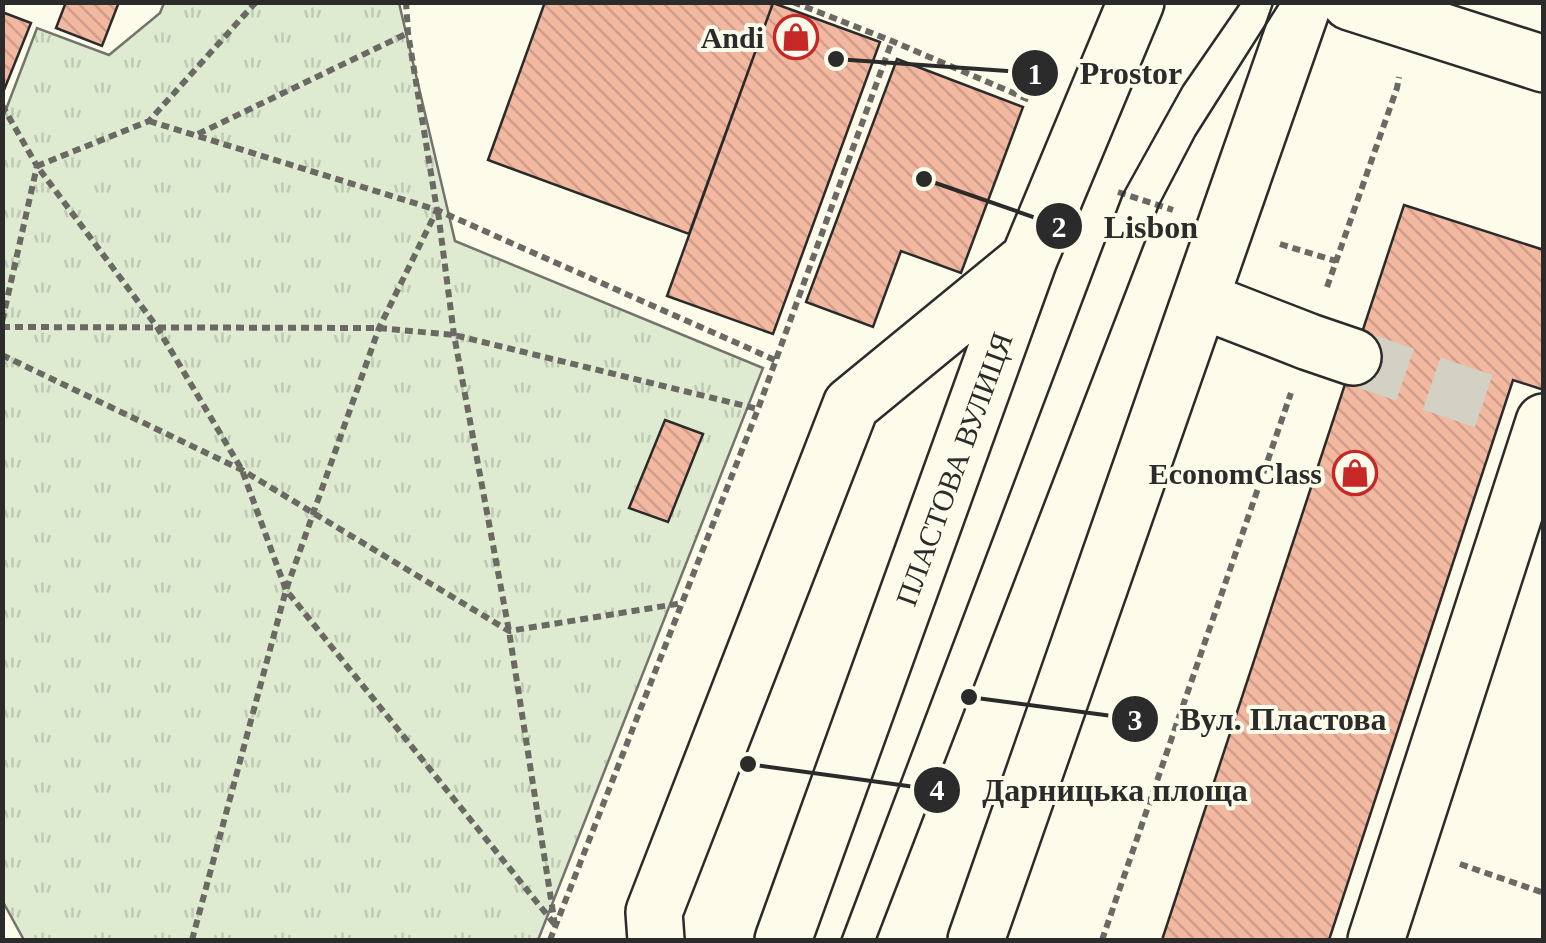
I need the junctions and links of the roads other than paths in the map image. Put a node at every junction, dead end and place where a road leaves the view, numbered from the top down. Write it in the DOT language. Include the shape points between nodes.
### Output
graph roads {
  1 [pos="1136,2"];
  2 [pos="1304,2"];
  3 [pos="1350,2"];
  4 [pos="1544,64"];
  5 [pos="1029,259"];
  6 [pos="1200,300"];
  7 [pos="1331,350"];
  8 [pos="1530,417"];
  9 [pos="656,940"];
  10 [pos="784,940"];
  11 [pos="976,940"];
  12 [pos="1376,940"];
  1 -- 5 [label="street, ПЛАСТОВА ВУЛИЦЯ"];
  2 -- 6 [label="street"];
  3 -- 4 [label="street"];
  5 -- 9 [label="street" via="850,405 654,912"];
  5 -- 10 [label="street, ПЛАСТОВА ВУЛИЦЯ"];
  6 -- 7 [label="street"];
  6 -- 11 [label="street"];
  8 -- 12 [label="street"];
}
